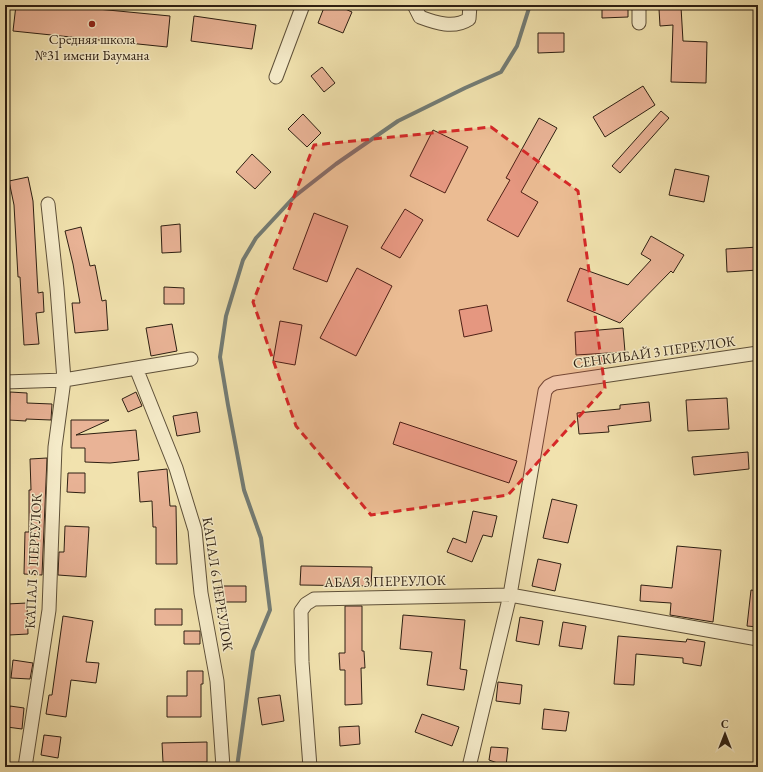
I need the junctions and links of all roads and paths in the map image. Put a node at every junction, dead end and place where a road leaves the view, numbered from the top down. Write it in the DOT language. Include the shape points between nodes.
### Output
graph roads {
  1 [pos="303,5"];
  2 [pos="414,5"];
  3 [pos="470,5"];
  4 [pos="639,5"];
  5 [pos="639,23"];
  6 [pos="276,77"];
  7 [pos="48,204"];
  8 [pos="758,353"];
  9 [pos="191,359"];
  10 [pos="136,368"];
  11 [pos="64,380"];
  12 [pos="5,382"];
  13 [pos="510,595"];
  14 [pos="758,639"];
  15 [pos="25,767"];
  16 [pos="223,767"];
  17 [pos="310,767"];
  18 [pos="469,767"];
  1 -- 6 [label="street"];
  2 -- 3 [label="street" via="420,17 440,24 463,23 469,19"];
  4 -- 5 [label="street"];
  7 -- 11 [label="street, КАПАЛ 5 ПЕРЕУЛОК"];
  8 -- 13 [label="street, СЕНКИБАЙ 3 ПЕРЕУЛОК" via="555,383 549,386 545,391"];
  9 -- 10 [label="street"];
  10 -- 11 [label="street"];
  10 -- 16 [label="street, КАПАЛ 6 ПЕРЕУЛОК" via="176,468 195,530 201,593 217,681"];
  11 -- 12 [label="street"];
  11 -- 15 [label="street, КАПАЛ 5 ПЕРЕУЛОК" via="55,447 49,610"];
  13 -- 14 [label="street, АБАЯ 3 ПЕРЕУЛОК"];
  13 -- 17 [label="street, АБАЯ 3 ПЕРЕУЛОК" via="328,598 314,599 306,604 301,611 302,662"];
  13 -- 18 [label="street"];
}
